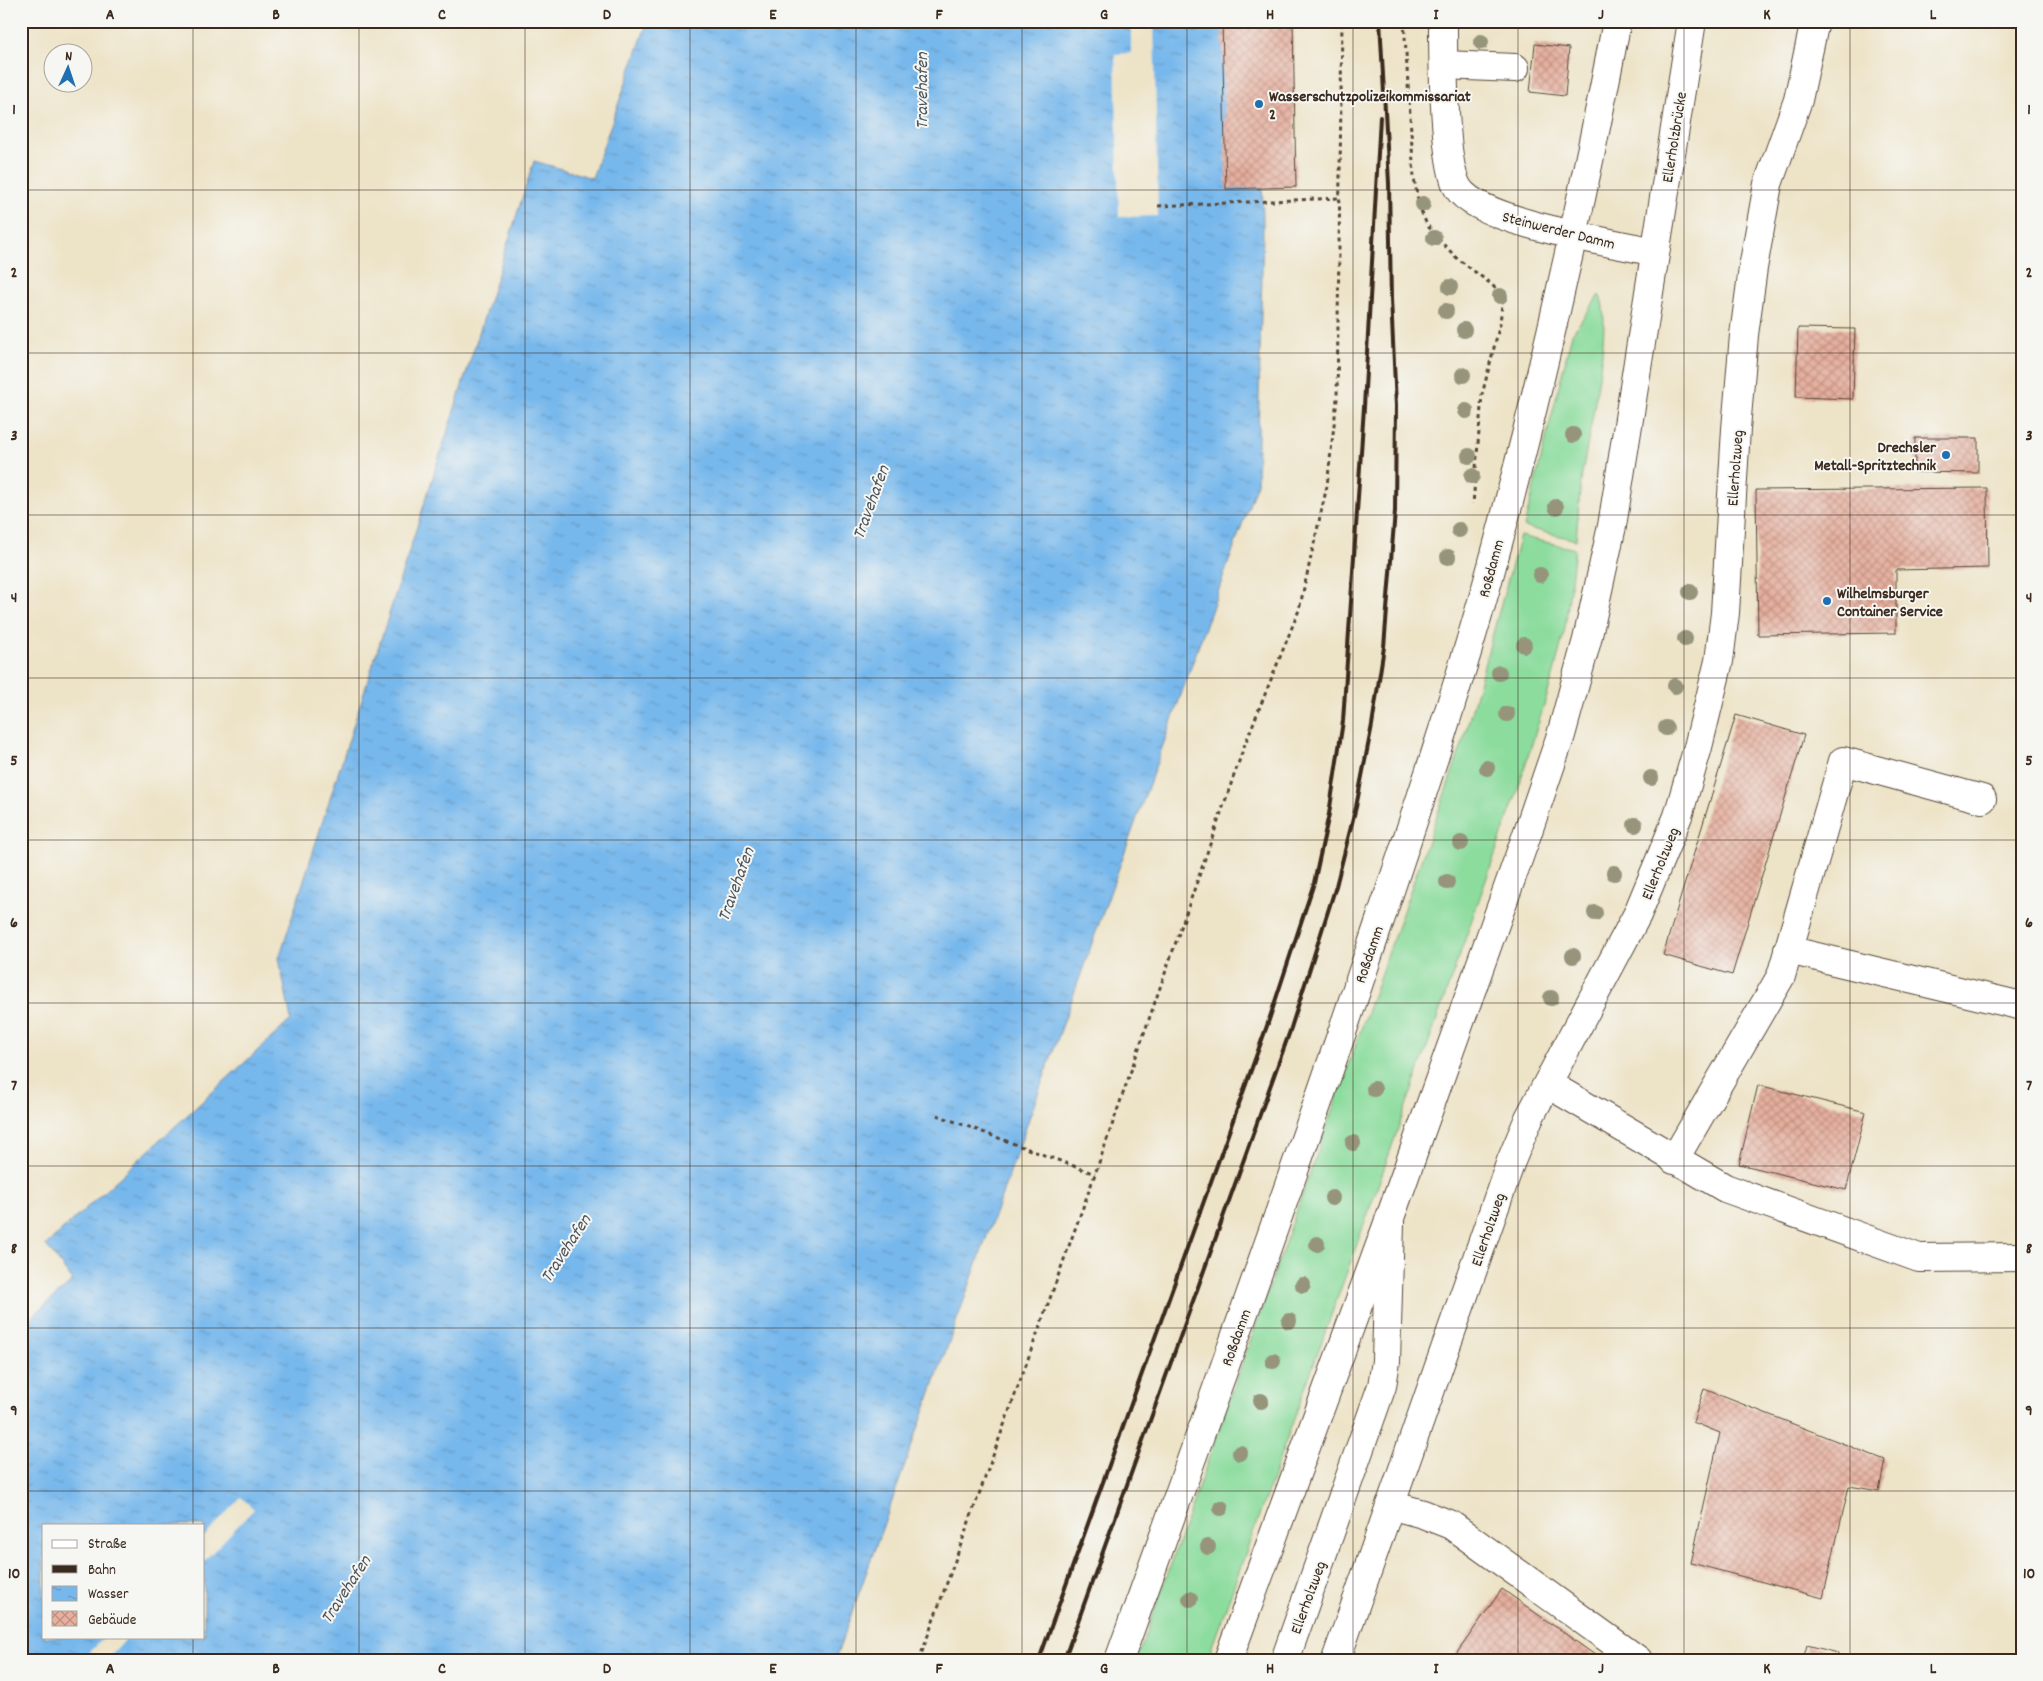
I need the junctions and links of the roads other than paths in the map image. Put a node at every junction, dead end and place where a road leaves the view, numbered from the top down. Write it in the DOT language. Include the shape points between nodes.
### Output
graph roads {
  1 [pos="1443,21"];
  2 [pos="1617,21"];
  3 [pos="1692,21"];
  4 [pos="1816,21"];
  5 [pos="1444,65"];
  6 [pos="1515,68"];
  7 [pos="1574,235"];
  8 [pos="1655,252"];
  9 [pos="1982,799"];
  10 [pos="1788,950"];
  11 [pos="2022,1006"];
  12 [pos="1548,1084"];
  13 [pos="1674,1160"];
  14 [pos="1390,1215"];
  15 [pos="2022,1257"];
  16 [pos="1390,1505"];
  17 [pos="1119,1660"];
  18 [pos="1228,1660"];
  19 [pos="1285,1660"];
  20 [pos="1336,1660"];
  21 [pos="1638,1660"];
  1 -- 5 [label="main road, Steinwerder Damm"];
  2 -- 7 [label="main road"];
  3 -- 8 [label="main road, Ellerholzbrücke"];
  4 -- 12 [label="main road, Ellerholzweg" via="1798,100 1768,184 1753,268 1737,420 1725,613 1710,702 1678,816 1652,881"];
  5 -- 6 [label="main road"];
  5 -- 7 [label="main road, Steinwerder Damm" via="1449,154 1453,179 1463,195 1492,211"];
  7 -- 8 [label="main road, Steinwerder Damm"];
  7 -- 17 [label="main road, Roßdamm" via="1486,586 1420,801 1295,1171"];
  8 -- 14 [label="main road" via="1615,507 1587,640 1528,831"];
  9 -- 10 [label="main road" via="1843,760"];
  10 -- 11 [label="main road"];
  10 -- 13 [label="main road" via="1781,976"];
  12 -- 13 [label="main road"];
  12 -- 16 [label="main road, Ellerholzweg" via="1511,1161"];
  13 -- 15 [label="main road" via="1725,1188 1919,1258"];
  14 -- 18 [label="main road"];
  14 -- 19 [label="main road, Ellerholzweg" via="1386,1361 1382,1386"];
  16 -- 20 [label="main road, Ellerholzweg"];
  16 -- 21 [label="main road" via="1451,1525"];
}
